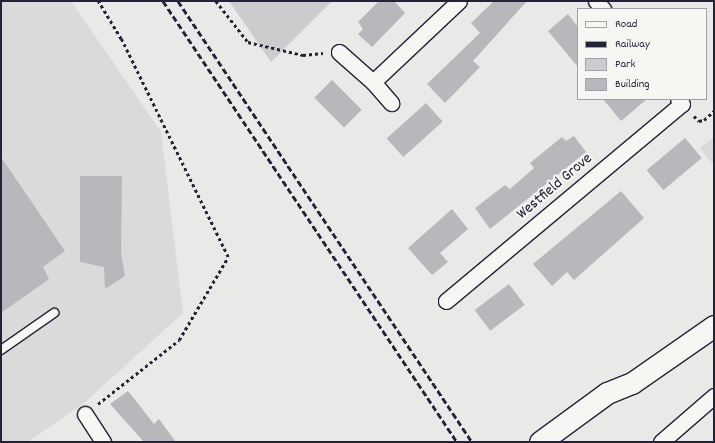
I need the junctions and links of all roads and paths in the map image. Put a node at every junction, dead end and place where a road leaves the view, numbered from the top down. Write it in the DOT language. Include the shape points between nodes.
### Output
graph roads {
  1 [pos="98,1"];
  2 [pos="216,1"];
  3 [pos="459,1"];
  4 [pos="340,52"];
  5 [pos="373,82"];
  6 [pos="680,102"];
  7 [pos="391,103"];
  8 [pos="714,111"];
  9 [pos="446,301"];
  10 [pos="54,313"];
  11 [pos="714,326"];
  12 [pos="1,350"];
  13 [pos="632,383"];
  14 [pos="115,391"];
  15 [pos="714,396"];
  16 [pos="85,414"];
  17 [pos="102,442"];
  18 [pos="540,442"];
  19 [pos="562,442"];
  20 [pos="661,442"];
  1 -- 14 [label="path" via="121,39 228,257 179,340"];
  2 -- 4 [label="path" via="248,42 303,55"];
  3 -- 5 [label="street"];
  4 -- 5 [label="street"];
  5 -- 7 [label="street"];
  6 -- 8 [label="path" via="699,121"];
  6 -- 9 [label="street, Westfield Grove"];
  10 -- 12 [label="lane"];
  11 -- 13 [label="street"];
  13 -- 18 [label="street" via="608,393"];
  13 -- 19 [label="street" via="615,404"];
  15 -- 20 [label="street"];
  16 -- 17 [label="street"];
}
